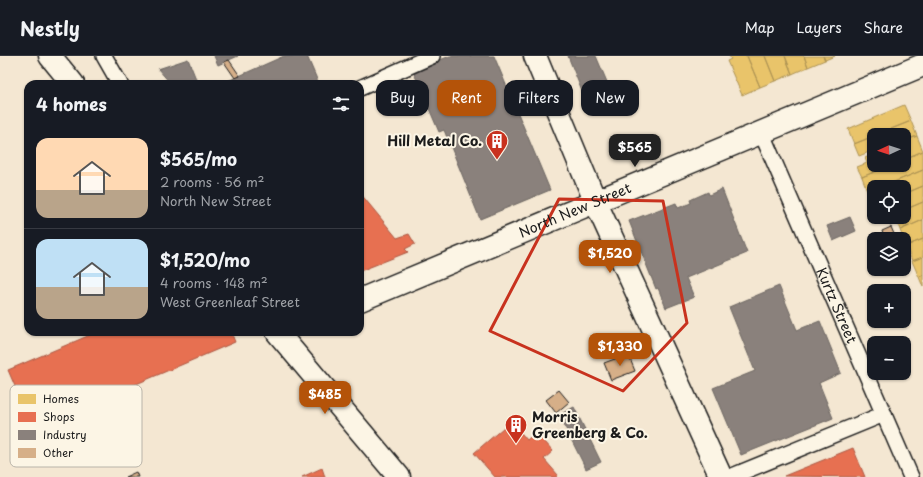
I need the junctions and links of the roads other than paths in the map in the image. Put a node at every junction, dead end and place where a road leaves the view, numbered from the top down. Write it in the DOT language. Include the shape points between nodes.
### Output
graph roads {
  1 [pos="50,56"];
  2 [pos="104,56"];
  3 [pos="432,56"];
  4 [pos="535,56"];
  5 [pos="923,65"];
  6 [pos="70,80"];
  7 [pos="118,80"];
  8 [pos="364,86"];
  9 [pos="762,134"];
  10 [pos="596,202"];
  11 [pos="364,298"];
  12 [pos="282,336"];
  13 [pos="884,414"];
  14 [pos="399,477"];
  15 [pos="720,477"];
  16 [pos="730,477"];
  17 [pos="911,477"];
  1 -- 6 [label="street"];
  2 -- 7 [label="lane"];
  3 -- 8 [label="lane"];
  4 -- 10 [label="street"];
  5 -- 9 [label="street, North New Street"];
  9 -- 10 [label="street, North New Street"];
  9 -- 13 [label="lane, Kurtz Street"];
  10 -- 11 [label="street, North New Street"];
  10 -- 15 [label="street"];
  12 -- 14 [label="street"];
  13 -- 16 [label="lane"];
  13 -- 17 [label="lane, Kurtz Street"];
}
